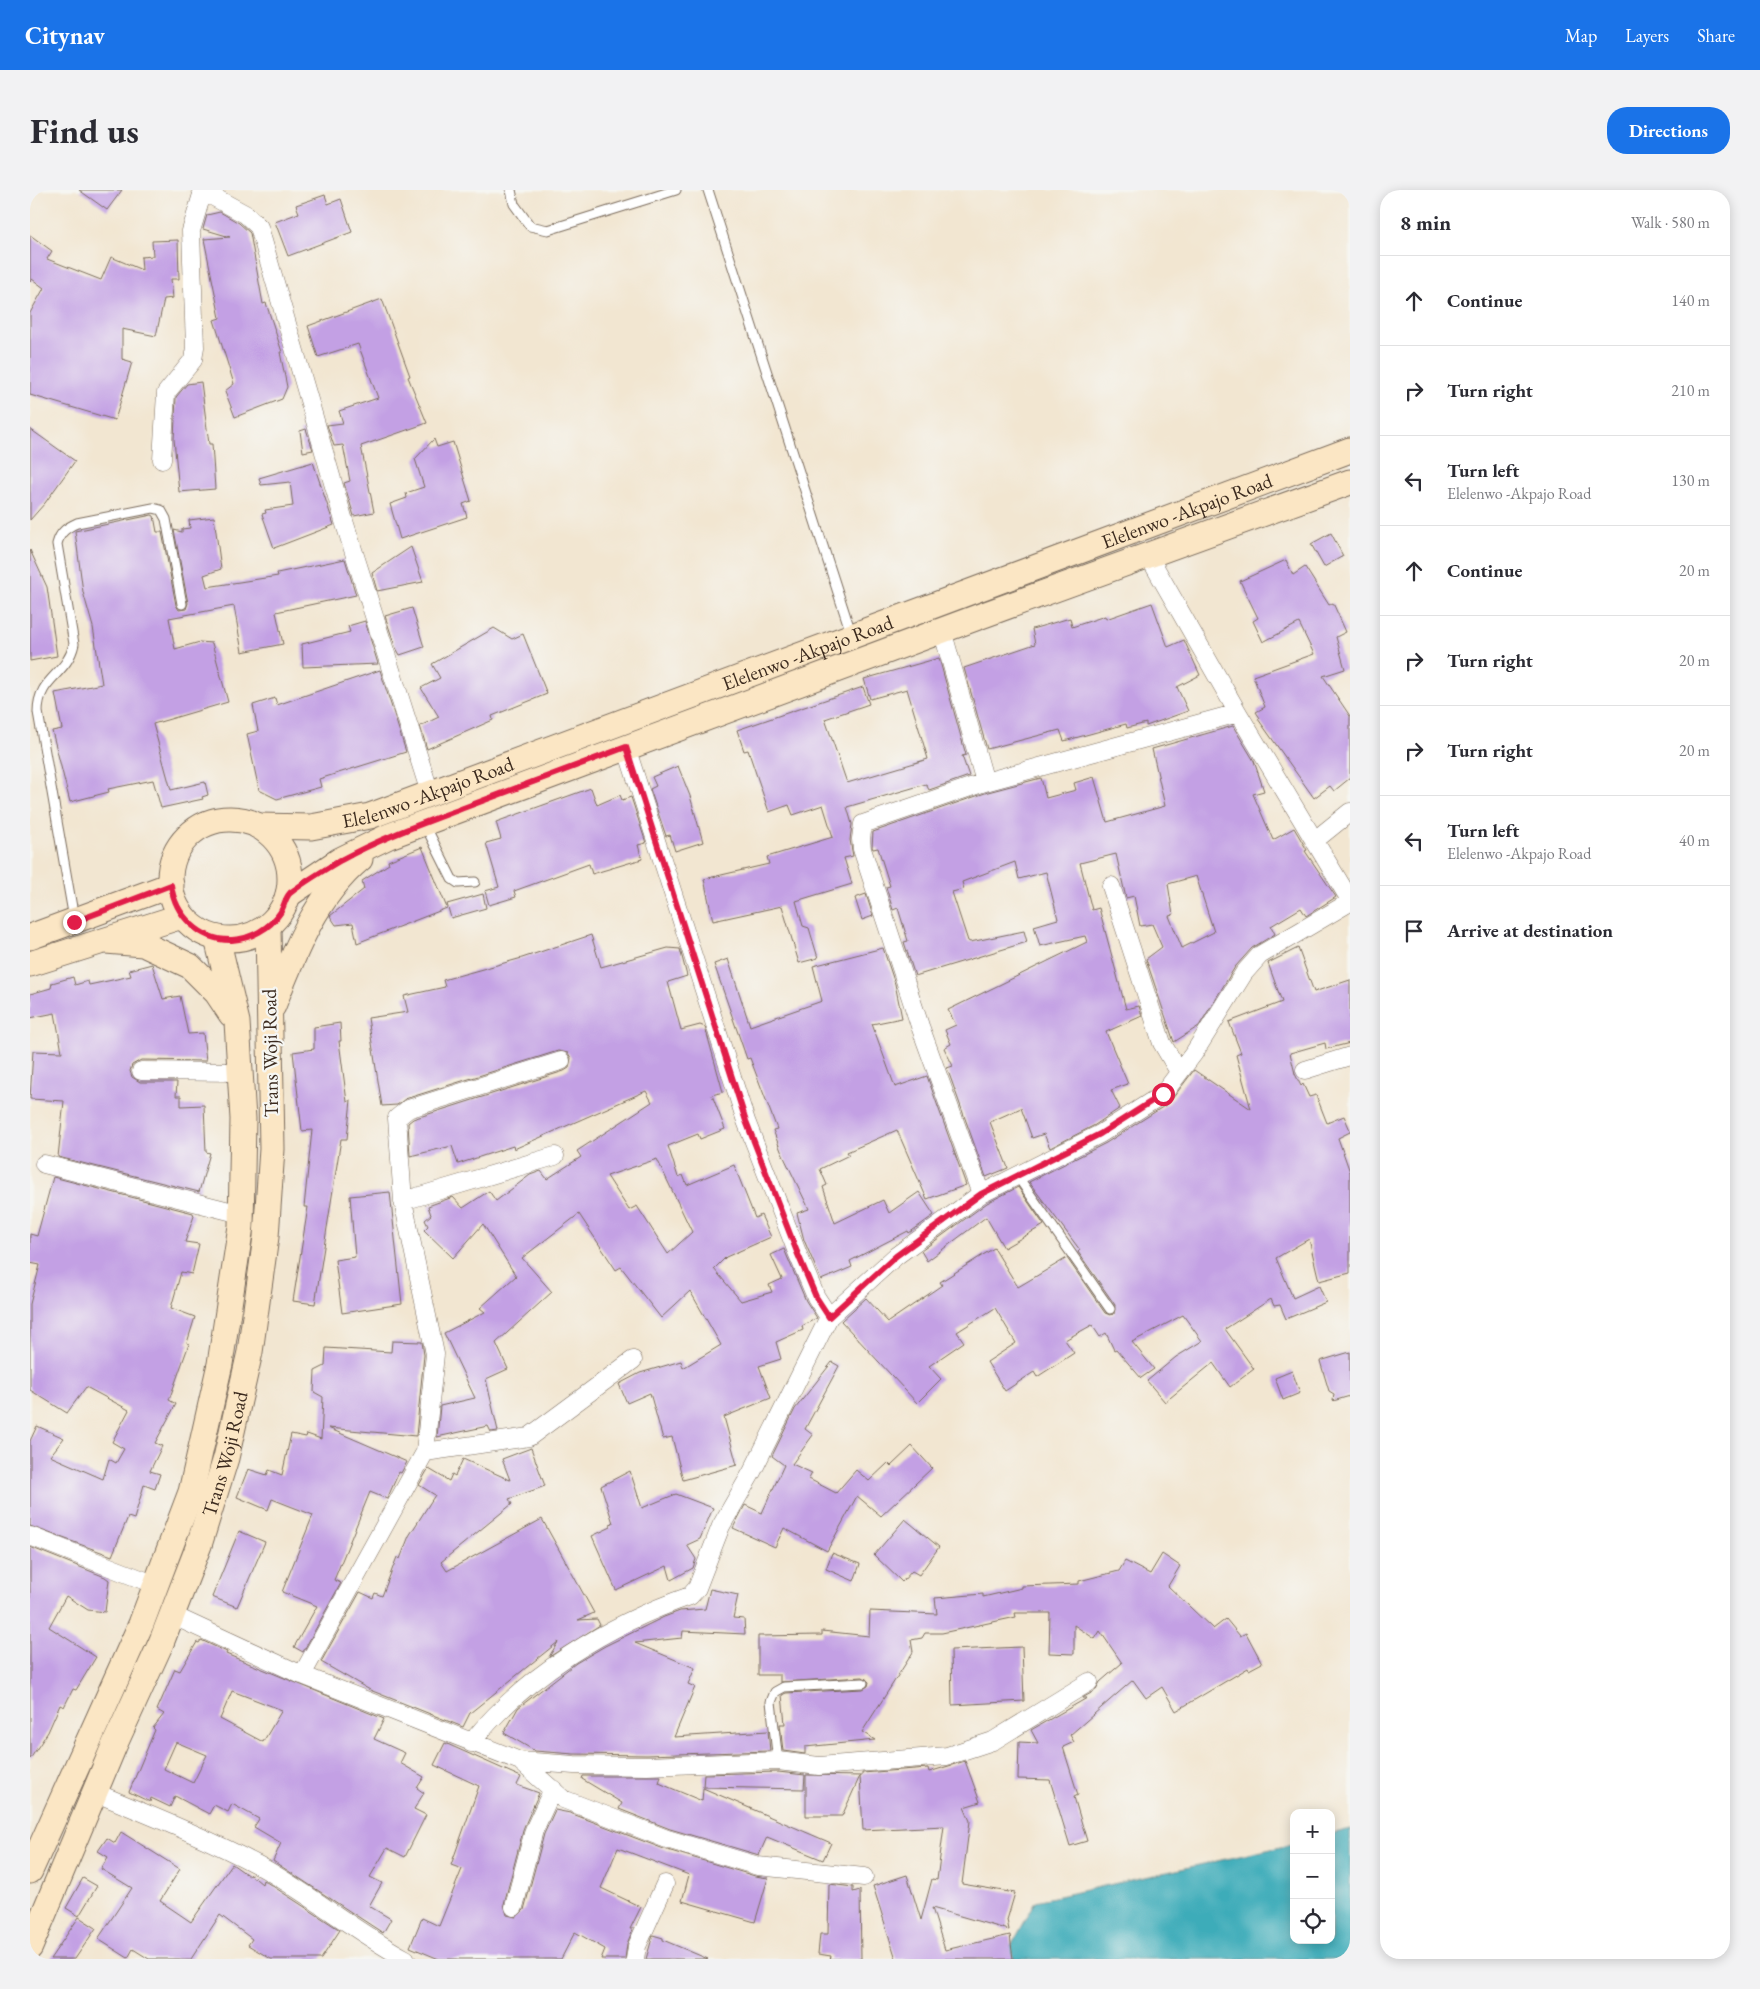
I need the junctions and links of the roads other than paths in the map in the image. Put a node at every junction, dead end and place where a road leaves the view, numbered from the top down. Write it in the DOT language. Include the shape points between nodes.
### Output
graph roads {
  1 [pos="202,190"];
  2 [pos="510,190"];
  3 [pos="676,190"];
  4 [pos="708,190"];
  5 [pos="1350,450"];
  6 [pos="162,460"];
  7 [pos="1350,482"];
  8 [pos="1148,555"];
  9 [pos="182,604"];
  10 [pos="942,630"];
  11 [pos="852,636"];
  12 [pos="1238,713"];
  13 [pos="626,747"];
  14 [pos="985,782"];
  15 [pos="430,793"];
  16 [pos="1350,812"];
  17 [pos="424,823"];
  18 [pos="258,826"];
  19 [pos="389,836"];
  20 [pos="1314,841"];
  21 [pos="475,882"];
  22 [pos="171,885"];
  23 [pos="1111,886"];
  24 [pos="288,894"];
  25 [pos="1350,901"];
  26 [pos="182,916"];
  27 [pos="74,922"];
  28 [pos="268,926"];
  29 [pos="30,936"];
  30 [pos="217,938"];
  31 [pos="106,941"];
  32 [pos="30,964"];
  33 [pos="269,1018"];
  34 [pos="236,1022"];
  35 [pos="1350,1056"];
  36 [pos="561,1061"];
  37 [pos="1305,1070"];
  38 [pos="141,1071"];
  39 [pos="240,1072"];
  40 [pos="1179,1072"];
  41 [pos="555,1156"];
  42 [pos="44,1164"];
  43 [pos="1018,1177"];
  44 [pos="981,1194"];
  45 [pos="403,1201"];
  46 [pos="241,1214"];
  47 [pos="1110,1309"];
  48 [pos="829,1317"];
  49 [pos="633,1360"];
  50 [pos="425,1452"];
  51 [pos="30,1536"];
  52 [pos="156,1585"];
  53 [pos="172,1615"];
  54 [pos="302,1675"];
  55 [pos="1089,1682"];
  56 [pos="863,1683"];
  57 [pos="471,1743"];
  58 [pos="520,1761"];
  59 [pos="778,1761"];
  60 [pos="553,1789"];
  61 [pos="94,1792"];
  62 [pos="30,1871"];
  63 [pos="864,1876"];
  64 [pos="666,1884"];
  65 [pos="514,1908"];
  66 [pos="30,1947"];
  67 [pos="406,1959"];
  68 [pos="634,1959"];
  1 -- 6 [label="street" via="191,231 195,348 192,360 166,393"];
  1 -- 15 [label="street" via="245,214 259,227 344,520"];
  2 -- 3 [label="lane" via="514,204 530,226 548,230"];
  4 -- 11 [label="lane"];
  5 -- 11 [label="main road, Elelenwo -Akpajo Road"];
  7 -- 8 [label="main road, Elelenwo -Akpajo Road"];
  8 -- 10 [label="main road, Elelenwo -Akpajo Road"];
  8 -- 12 [label="street"];
  9 -- 27 [label="lane" via="166,519 161,510 153,508 77,523 59,535 57,544 74,644 71,657 38,697 38,712"];
  10 -- 13 [label="main road, Elelenwo -Akpajo Road"];
  10 -- 14 [label="street"];
  11 -- 15 [label="main road, Elelenwo -Akpajo Road"];
  12 -- 14 [label="street"];
  12 -- 20 [label="street"];
  13 -- 17 [label="main road, Elelenwo -Akpajo Road"];
  13 -- 48 [label="street" via="746,1121 816,1297"];
  14 -- 44 [label="street" via="873,819 864,824 861,839 920,1026"];
  15 -- 18 [label="main road, Elelenwo -Akpajo Road" via="370,816 311,828"];
  16 -- 20 [label="street"];
  17 -- 19 [label="main road, Elelenwo -Akpajo Road"];
  17 -- 21 [label="lane" via="452,879 458,883"];
  18 -- 22 [label="main road" via="239,820 225,820 200,828 184,841 174,859"];
  18 -- 24 [label="main road" via="275,838 286,855 290,876"];
  19 -- 24 [label="main road, Elelenwo -Akpajo Road" via="340,860"];
  19 -- 33 [label="main road" via="347,870 321,903 297,946"];
  20 -- 25 [label="street"];
  22 -- 26 [label="main road" via="173,899"];
  22 -- 27 [label="main road"];
  23 -- 40 [label="street" via="1162,1043"];
  24 -- 28 [label="main road" via="281,912"];
  25 -- 40 [label="street" via="1260,955 1244,973"];
  26 -- 30 [label="main road" via="196,929"];
  26 -- 31 [label="main road"];
  27 -- 29 [label="main road"];
  28 -- 30 [label="main road" via="251,936 232,940"];
  28 -- 33 [label="main road, Trans Woji Road"];
  30 -- 34 [label="main road, Trans Woji Road"];
  31 -- 32 [label="main road"];
  31 -- 34 [label="main road" via="143,944 190,966 217,993"];
  33 -- 53 [label="main road, Trans Woji Road" via="272,1149 266,1237 250,1352 226,1458 199,1545"];
  34 -- 39 [label="main road, Trans Woji Road"];
  35 -- 37 [label="street"];
  36 -- 45 [label="street" via="402,1112 397,1118"];
  38 -- 39 [label="street"];
  39 -- 46 [label="main road, Trans Woji Road" via="243,1119"];
  40 -- 43 [label="street" via="1163,1094 1100,1134"];
  41 -- 45 [label="street"];
  42 -- 46 [label="street"];
  43 -- 44 [label="street"];
  43 -- 47 [label="lane"];
  44 -- 48 [label="street" via="896,1256"];
  45 -- 50 [label="street" via="435,1354"];
  46 -- 52 [label="main road, Trans Woji Road" via="220,1364 190,1492"];
  48 -- 57 [label="street" via="752,1472 721,1526 690,1596 600,1635 562,1660 484,1726"];
  49 -- 50 [label="street" via="529,1437"];
  50 -- 54 [label="street"];
  51 -- 52 [label="street"];
  52 -- 62 [label="main road, Trans Woji Road"];
  53 -- 54 [label="street"];
  53 -- 61 [label="main road, Trans Woji Road"];
  54 -- 57 [label="street"];
  55 -- 59 [label="street" via="993,1741 947,1756 819,1766"];
  56 -- 59 [label="lane" via="784,1687 775,1692 771,1702"];
  57 -- 58 [label="street"];
  58 -- 59 [label="street" via="574,1766"];
  58 -- 60 [label="street"];
  60 -- 63 [label="street" via="563,1799 632,1827 758,1866"];
  60 -- 65 [label="street" via="534,1830"];
  61 -- 66 [label="main road, Trans Woji Road"];
  61 -- 67 [label="street" via="258,1865"];
  64 -- 68 [label="street"];
}
